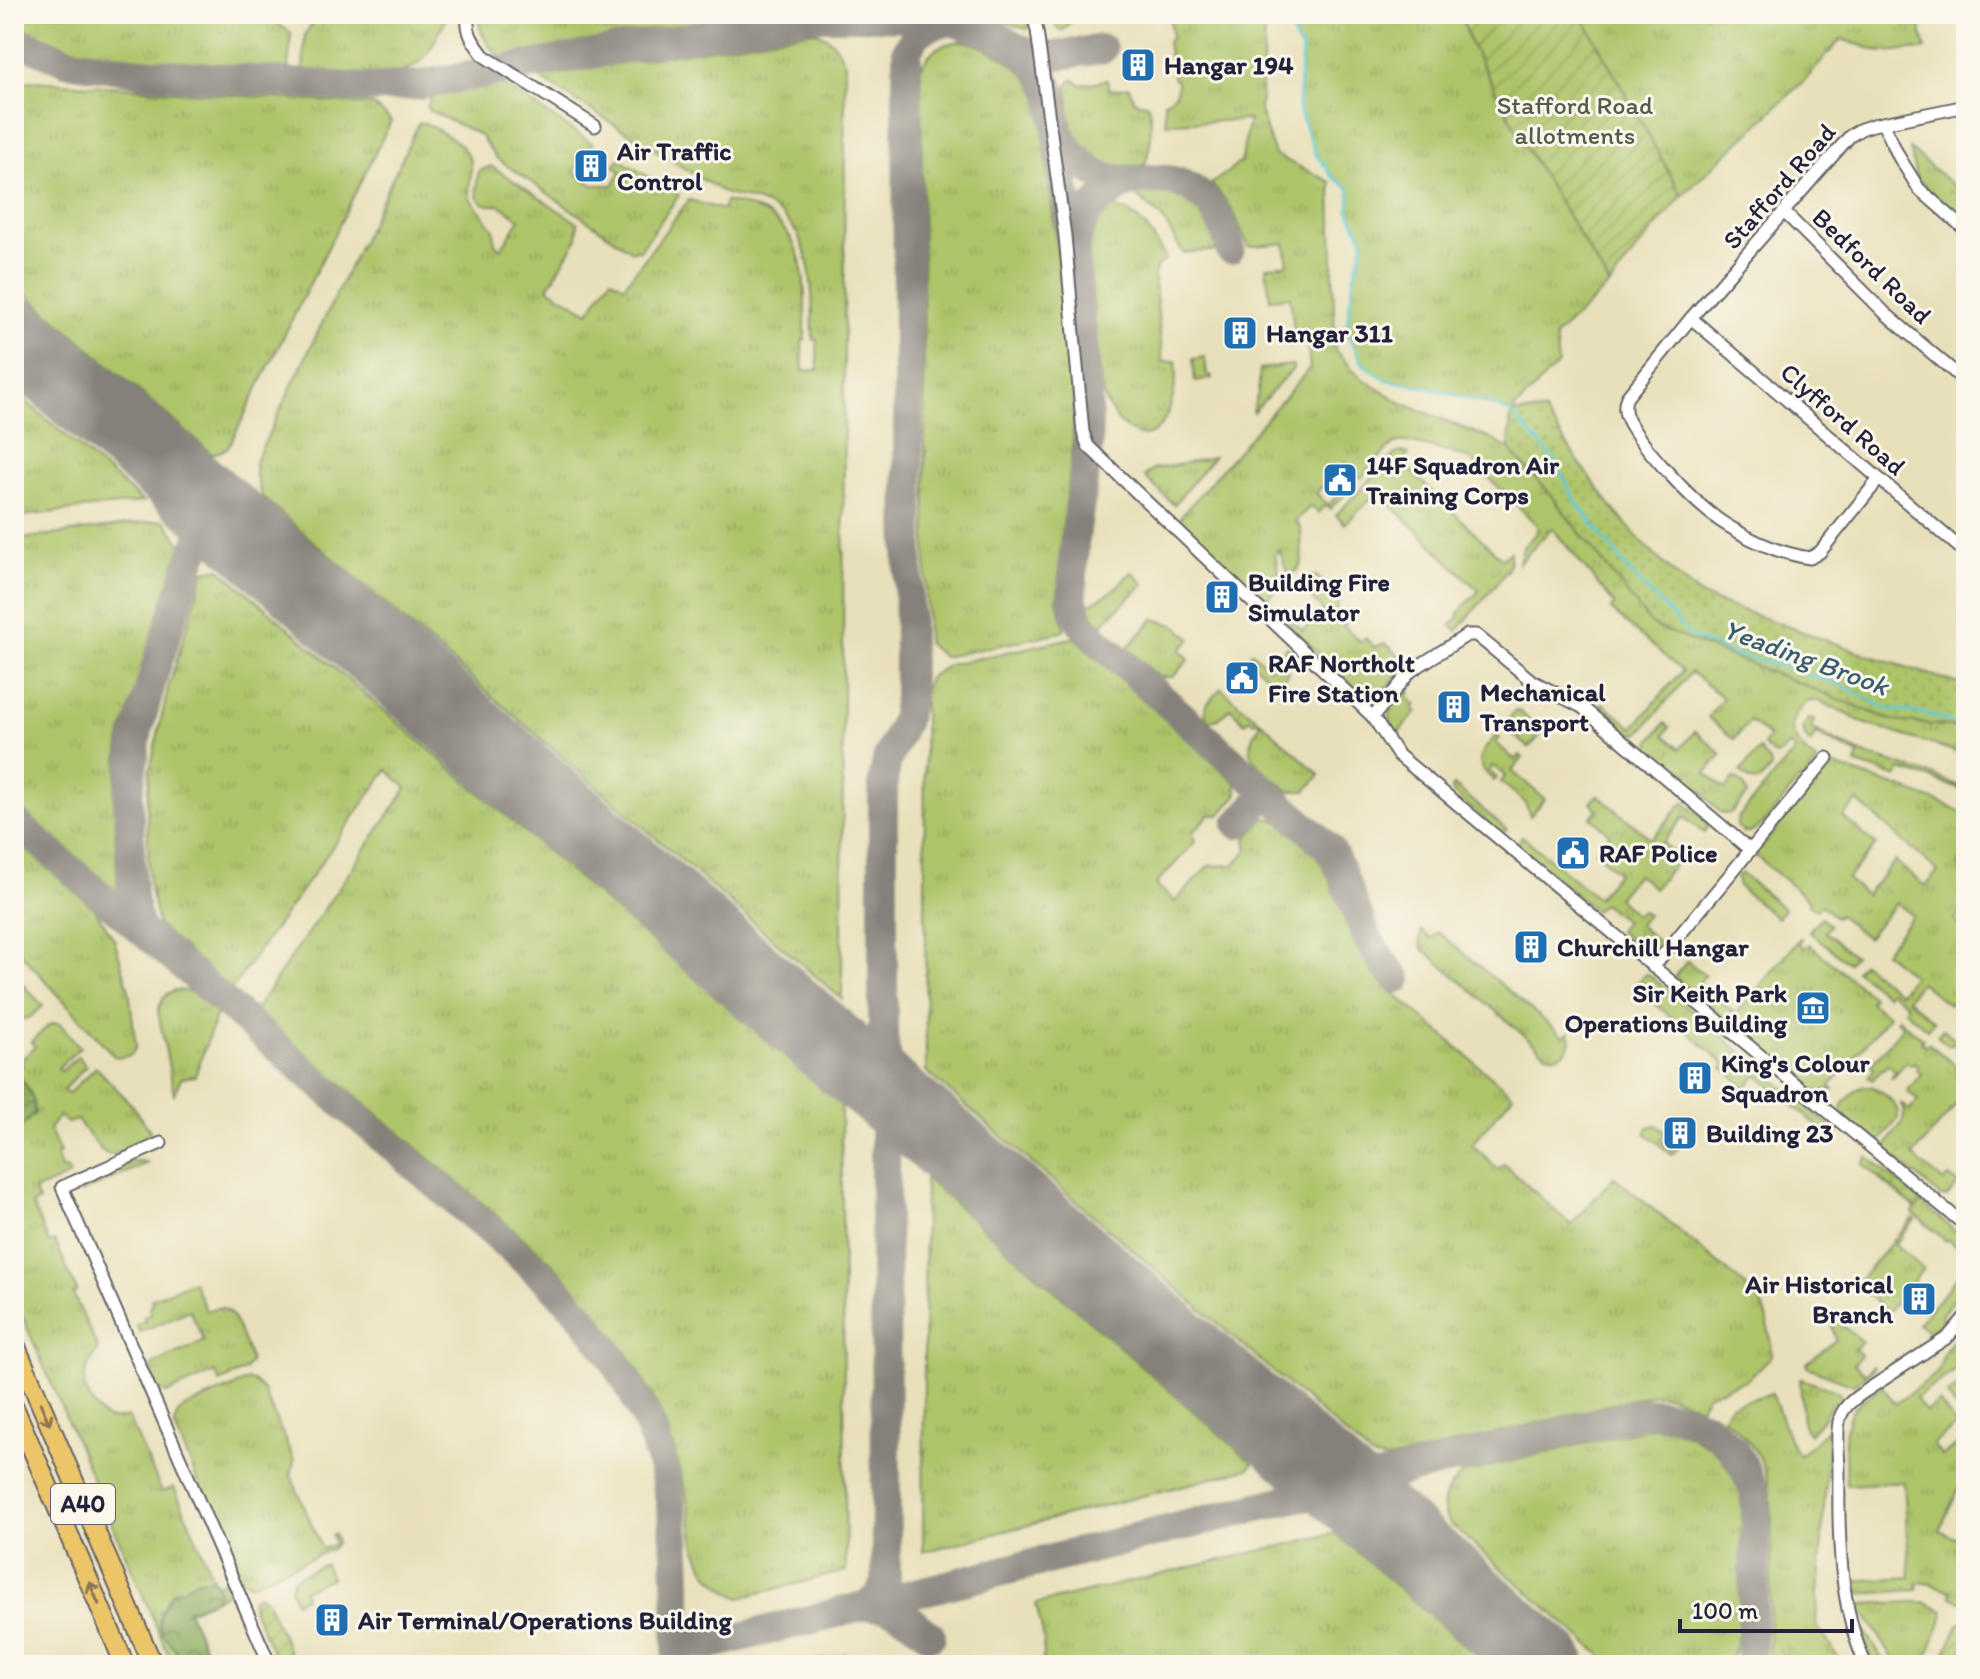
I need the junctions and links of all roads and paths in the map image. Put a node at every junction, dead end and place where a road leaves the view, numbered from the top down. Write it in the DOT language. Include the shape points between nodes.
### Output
graph roads {
  1 [pos="468,14"];
  2 [pos="1033,14"];
  3 [pos="1966,106"];
  4 [pos="1883,123"];
  5 [pos="595,126"];
  6 [pos="1785,213"];
  7 [pos="1966,230"];
  8 [pos="1691,318"];
  9 [pos="1966,382"];
  10 [pos="1879,479"];
  11 [pos="1966,553"];
  12 [pos="1373,717"];
  13 [pos="1827,758"];
  14 [pos="1750,850"];
  15 [pos="1653,967"];
  16 [pos="161,1143"];
  17 [pos="1966,1226"];
  18 [pos="1966,1316"];
  19 [pos="14,1342"];
  20 [pos="14,1407"];
  21 [pos="125,1665"];
  22 [pos="153,1665"];
  23 [pos="270,1665"];
  24 [pos="1866,1665"];
  1 -- 5 [label="street" via="467,27 484,56"];
  2 -- 12 [label="street" via="1065,236 1086,443"];
  3 -- 4 [label="street, Stafford Road"];
  4 -- 6 [label="street, Stafford Road" via="1850,136"];
  4 -- 7 [label="street" via="1919,189"];
  6 -- 8 [label="street, Stafford Road"];
  6 -- 9 [label="street, Bedford Road" via="1886,314"];
  8 -- 10 [label="street, Clyfford Road"];
  8 -- 10 [label="street, Stafford Road" via="1624,404 1673,478 1715,517 1758,542 1810,558"];
  10 -- 11 [label="street, Clyfford Road"];
  12 -- 14 [label="street" via="1411,671 1461,637 1476,635 1532,681 1582,707"];
  12 -- 15 [label="street" via="1397,754"];
  13 -- 14 [label="street"];
  14 -- 15 [label="street"];
  15 -- 17 [label="street"];
  16 -- 23 [label="street" via="62,1187"];
  18 -- 24 [label="street" via="1948,1337 1848,1404 1839,1421 1838,1526 1849,1617"];
  19 -- 22 [label="highway, A40, one-way"];
  21 -- 20 [label="highway, A40, one-way"];
}
